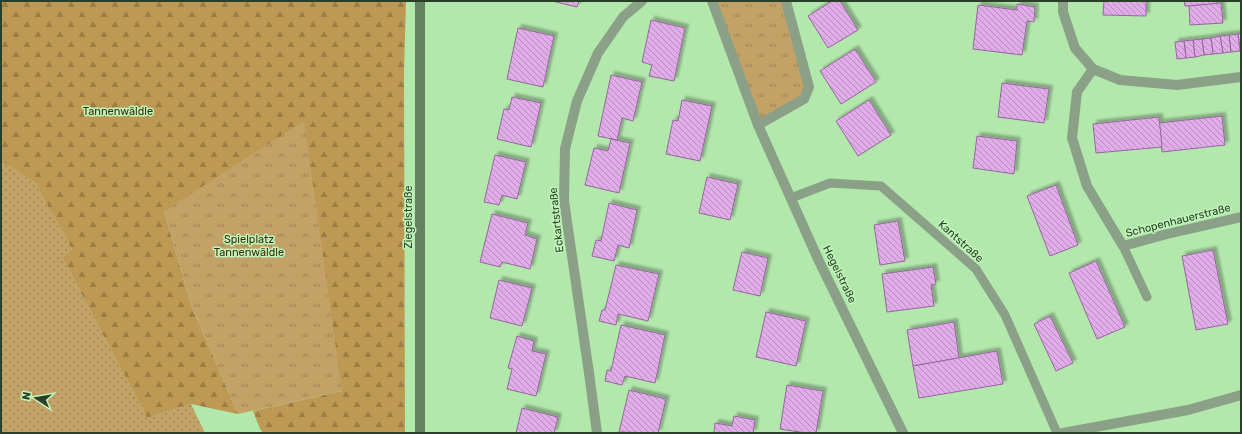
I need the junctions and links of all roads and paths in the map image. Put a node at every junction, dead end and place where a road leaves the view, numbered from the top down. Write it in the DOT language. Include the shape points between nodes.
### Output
graph roads {
  1 [pos="420,1"];
  2 [pos="642,1"];
  3 [pos="712,1"];
  4 [pos="786,1"];
  5 [pos="1063,1"];
  6 [pos="1093,69"];
  7 [pos="1241,77"];
  8 [pos="758,125"];
  9 [pos="791,198"];
  10 [pos="1241,217"];
  11 [pos="1123,246"];
  12 [pos="1147,297"];
  13 [pos="1241,395"];
  14 [pos="420,433"];
  15 [pos="597,433"];
  16 [pos="903,433"];
  17 [pos="1057,433"];
  18 [pos="1063,433"];
  1 -- 14 [label="main road, Ziegelstraße"];
  2 -- 15 [label="street, Eckartstraße" via="624,17 598,53 577,101 565,149 564,202"];
  3 -- 8 [label="street, Hegelstraße"];
  4 -- 8 [label="street" via="809,87 804,99"];
  5 -- 6 [label="street" via="1063,12 1075,48"];
  6 -- 7 [label="street" via="1120,80 1177,85"];
  6 -- 11 [label="street, Schopenhauerstraße" via="1077,92 1072,138 1087,186"];
  8 -- 9 [label="street, Hegelstraße"];
  9 -- 16 [label="street, Hegelstraße"];
  9 -- 17 [label="lane, Kantstraße" via="830,183 881,186 976,269 1004,315"];
  10 -- 11 [label="street, Schopenhauerstraße"];
  11 -- 12 [label="lane"];
  13 -- 18 [label="street" via="1188,410"];
}
